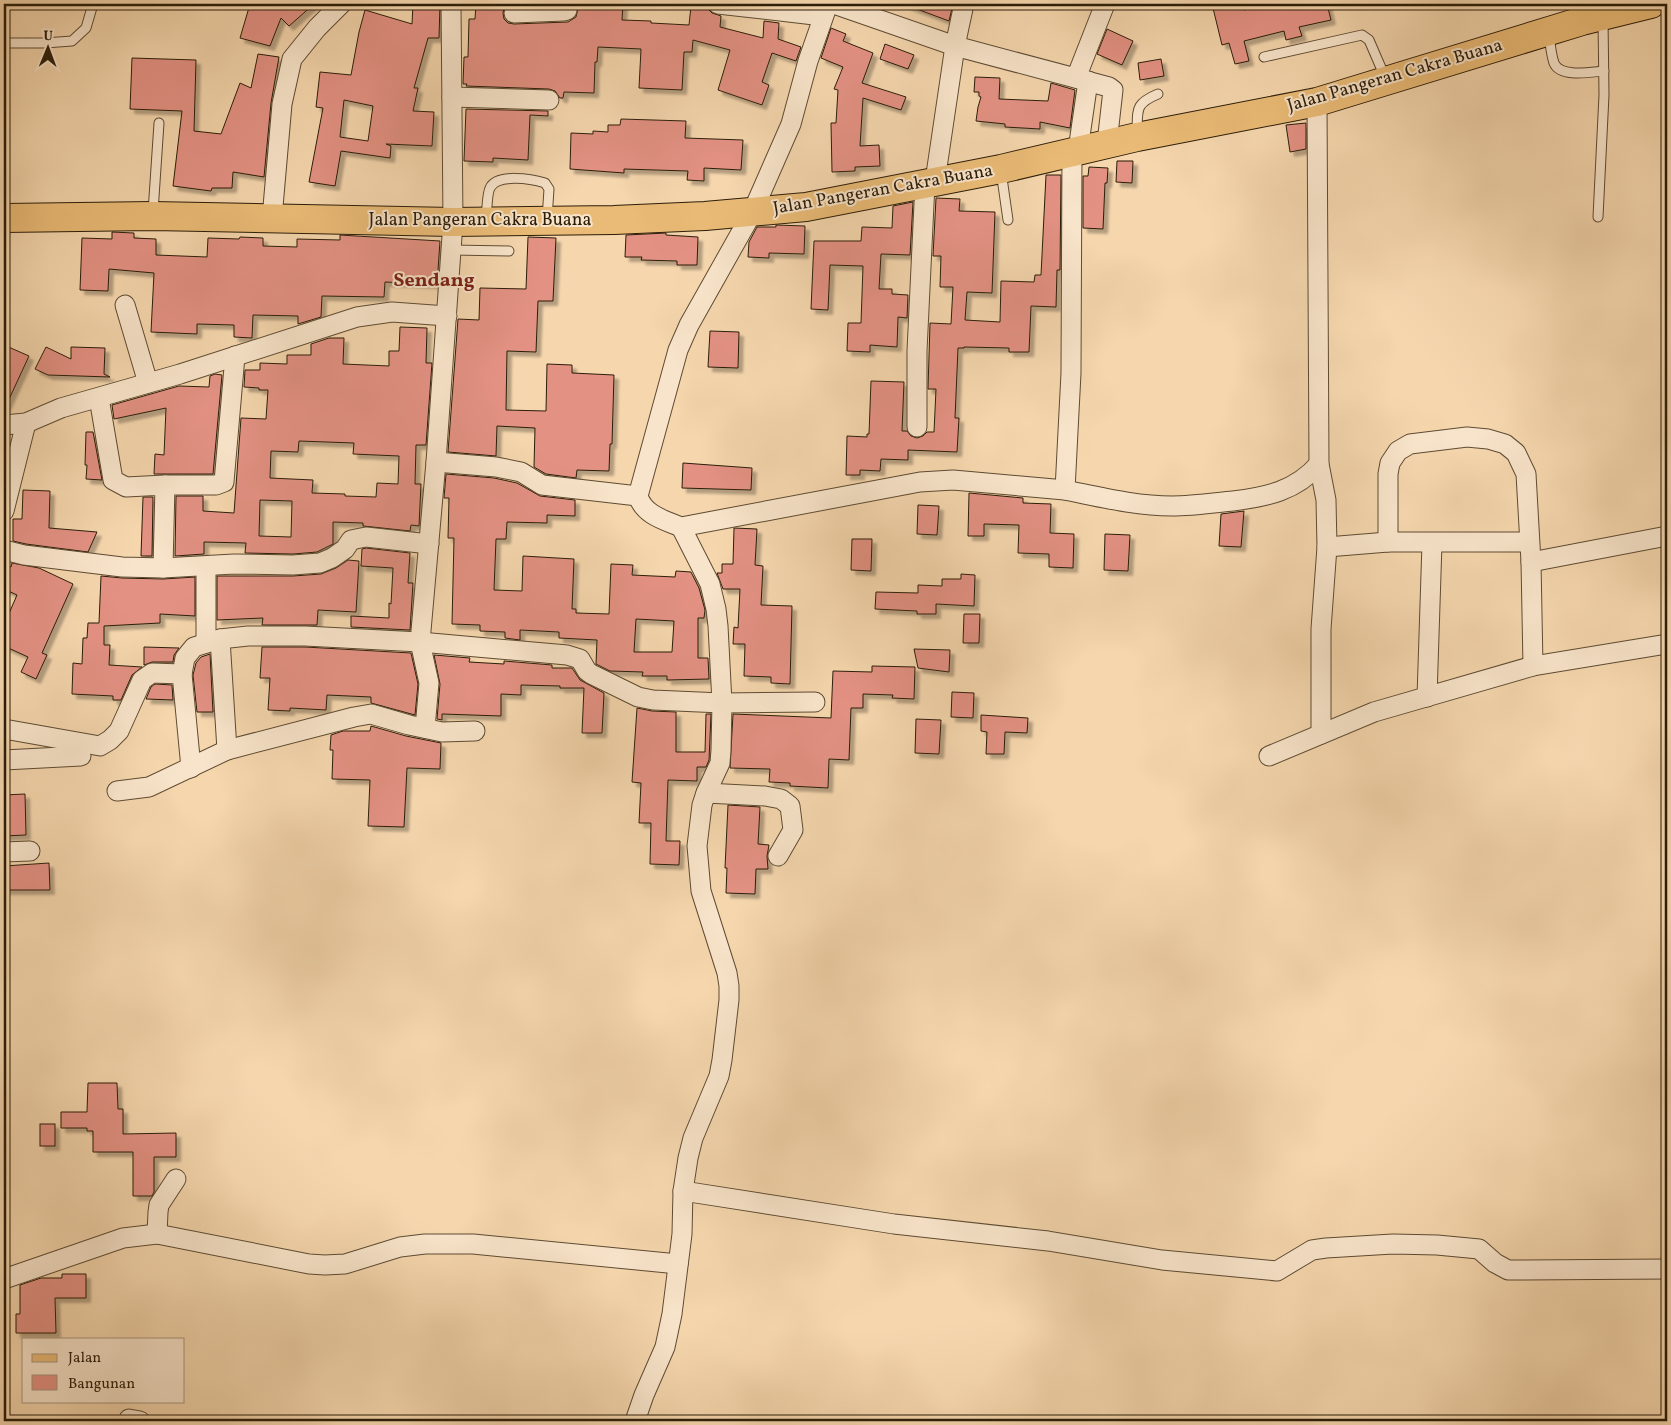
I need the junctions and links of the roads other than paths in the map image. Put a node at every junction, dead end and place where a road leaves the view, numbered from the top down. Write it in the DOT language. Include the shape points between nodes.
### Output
graph roads {
  1 [pos="94,4"];
  2 [pos="341,4"];
  3 [pos="451,4"];
  4 [pos="568,4"];
  5 [pos="718,4"];
  6 [pos="964,4"];
  7 [pos="1105,4"];
  8 [pos="1651,4"];
  9 [pos="828,8"];
  10 [pos="514,13"];
  11 [pos="1591,14"];
  12 [pos="1548,32"];
  13 [pos="4,43"];
  14 [pos="954,46"];
  15 [pos="1264,57"];
  16 [pos="1604,71"];
  17 [pos="1082,80"];
  18 [pos="1386,80"];
  19 [pos="1158,94"];
  20 [pos="452,97"];
  21 [pos="548,100"];
  22 [pos="1317,102"];
  23 [pos="159,123"];
  24 [pos="1137,137"];
  25 [pos="1107,143"];
  26 [pos="1075,151"];
  27 [pos="1001,169"];
  28 [pos="930,182"];
  29 [pos="752,213"];
  30 [pos="153,216"];
  31 [pos="1598,217"];
  32 [pos="4,218"];
  33 [pos="272,218"];
  34 [pos="1008,220"];
  35 [pos="486,221"];
  36 [pos="546,221"];
  37 [pos="453,222"];
  38 [pos="451,250"];
  39 [pos="509,251"];
  40 [pos="126,305"];
  41 [pos="447,316"];
  42 [pos="235,356"];
  43 [pos="148,383"];
  44 [pos="99,398"];
  45 [pos="33,420"];
  46 [pos="4,425"];
  47 [pos="918,426"];
  48 [pos="436,462"];
  49 [pos="1319,464"];
  50 [pos="165,485"];
  51 [pos="1065,490"];
  52 [pos="638,496"];
  53 [pos="4,511"];
  54 [pos="681,527"];
  55 [pos="1667,536"];
  56 [pos="1388,542"];
  57 [pos="1529,542"];
  58 [pos="1432,543"];
  59 [pos="429,544"];
  60 [pos="1327,547"];
  61 [pos="4,550"];
  62 [pos="1531,562"];
  63 [pos="206,566"];
  64 [pos="163,568"];
  65 [pos="213,641"];
  66 [pos="420,642"];
  67 [pos="1667,644"];
  68 [pos="1533,666"];
  69 [pos="182,674"];
  70 [pos="1427,697"];
  71 [pos="815,702"];
  72 [pos="722,703"];
  73 [pos="425,728"];
  74 [pos="4,729"];
  75 [pos="475,731"];
  76 [pos="1320,734"];
  77 [pos="228,750"];
  78 [pos="81,756"];
  79 [pos="1269,756"];
  80 [pos="4,760"];
  81 [pos="191,768"];
  82 [pos="117,791"];
  83 [pos="706,793"];
  84 [pos="30,851"];
  85 [pos="4,852"];
  86 [pos="778,856"];
  87 [pos="176,1179"];
  88 [pos="683,1191"];
  89 [pos="157,1234"];
  90 [pos="678,1264"];
  91 [pos="1667,1269"];
  92 [pos="4,1278"];
  93 [pos="635,1421"];
  1 -- 13 [label="lane" via="86,28 72,41"];
  2 -- 33 [label="street" via="292,59 282,104"];
  3 -- 20 [label="street"];
  4 -- 10 [label="street" via="564,12"];
  5 -- 9 [label="street"];
  6 -- 14 [label="street"];
  7 -- 17 [label="street"];
  8 -- 11 [label="main road, Jalan Pangeran Cakra Buana"];
  9 -- 14 [label="street"];
  9 -- 29 [label="street" via="808,61 791,124"];
  11 -- 12 [label="main road, Jalan Pangeran Cakra Buana"];
  11 -- 16 [label="lane"];
  12 -- 16 [label="lane" via="1557,68 1570,72"];
  12 -- 18 [label="main road, Jalan Pangeran Cakra Buana"];
  14 -- 17 [label="street"];
  14 -- 28 [label="street"];
  15 -- 18 [label="lane" via="1362,35 1369,40"];
  16 -- 31 [label="lane"];
  17 -- 25 [label="street" via="1113,90"];
  17 -- 26 [label="street"];
  18 -- 22 [label="main road, Jalan Pangeran Cakra Buana"];
  19 -- 24 [label="lane" via="1142,102"];
  20 -- 21 [label="street"];
  20 -- 37 [label="street"];
  22 -- 24 [label="main road, Jalan Pangeran Cakra Buana"];
  22 -- 49 [label="street"];
  23 -- 30 [label="lane"];
  24 -- 25 [label="main road, Jalan Pangeran Cakra Buana"];
  25 -- 26 [label="main road, Jalan Pangeran Cakra Buana"];
  26 -- 27 [label="main road, Jalan Pangeran Cakra Buana"];
  26 -- 51 [label="street" via="1071,373"];
  27 -- 28 [label="main road, Jalan Pangeran Cakra Buana"];
  27 -- 34 [label="lane"];
  28 -- 29 [label="main road, Jalan Pangeran Cakra Buana" via="806,207"];
  28 -- 47 [label="street" via="917,351"];
  29 -- 36 [label="main road, Jalan Pangeran Cakra Buana"];
  29 -- 52 [label="street" via="678,350"];
  30 -- 32 [label="main road, Jalan Pangeran Cakra Buana"];
  30 -- 33 [label="main road, Jalan Pangeran Cakra Buana"];
  33 -- 37 [label="main road, Jalan Pangeran Cakra Buana"];
  35 -- 36 [label="main road, Jalan Pangeran Cakra Buana"];
  35 -- 36 [label="lane" via="489,189 495,182 505,179 545,183 548,189"];
  35 -- 37 [label="main road, Jalan Pangeran Cakra Buana"];
  37 -- 38 [label="street"];
  38 -- 39 [label="lane"];
  38 -- 41 [label="street"];
  40 -- 43 [label="street"];
  41 -- 42 [label="street" via="392,312 358,317"];
  41 -- 48 [label="street"];
  42 -- 43 [label="street"];
  42 -- 50 [label="street" via="224,482 216,485"];
  43 -- 44 [label="street"];
  44 -- 45 [label="street" via="61,408"];
  44 -- 50 [label="street" via="113,480 126,487"];
  45 -- 46 [label="street"];
  45 -- 53 [label="street"];
  48 -- 52 [label="street" via="520,472 542,485"];
  48 -- 59 [label="street"];
  49 -- 51 [label="street" via="1296,484 1242,500 1170,506"];
  49 -- 60 [label="street"];
  50 -- 64 [label="street"];
  51 -- 54 [label="street" via="953,480 920,482"];
  52 -- 54 [label="street" via="640,504 650,514"];
  54 -- 72 [label="street" via="710,584 716,609"];
  55 -- 62 [label="street"];
  56 -- 57 [label="street" via="1388,474 1390,463 1398,451 1410,444 1467,437 1505,444 1516,453 1526,474"];
  56 -- 58 [label="street"];
  56 -- 60 [label="street"];
  57 -- 58 [label="street"];
  57 -- 62 [label="street"];
  58 -- 70 [label="street"];
  59 -- 63 [label="street" via="366,537 351,540 332,558 320,563"];
  59 -- 66 [label="street"];
  60 -- 76 [label="street" via="1321,629"];
  61 -- 64 [label="street" via="24,555"];
  62 -- 68 [label="street"];
  63 -- 64 [label="street"];
  63 -- 65 [label="street"];
  65 -- 66 [label="street" via="248,636 305,636"];
  65 -- 69 [label="street" via="190,650"];
  65 -- 77 [label="street"];
  66 -- 72 [label="street" via="573,657 591,674 638,697"];
  66 -- 73 [label="street" via="429,683"];
  67 -- 68 [label="street"];
  68 -- 70 [label="street"];
  69 -- 74 [label="street" via="152,672 142,680 119,731 100,746"];
  69 -- 81 [label="street"];
  70 -- 76 [label="street" via="1374,712"];
  71 -- 72 [label="street"];
  72 -- 83 [label="street" via="720,763"];
  73 -- 75 [label="street" via="442,732"];
  73 -- 77 [label="street" via="370,714"];
  76 -- 79 [label="street"];
  77 -- 81 [label="street"];
  78 -- 80 [label="street"];
  81 -- 82 [label="street" via="149,787"];
  83 -- 86 [label="street" via="765,796 781,799 790,806 793,830"];
  83 -- 88 [label="street" via="697,846 701,891 727,973 729,1000 719,1076 693,1138"];
  84 -- 85 [label="street"];
  87 -- 89 [label="street" via="159,1205"];
  88 -- 90 [label="street"];
  88 -- 91 [label="street" via="894,1224 1048,1241 1162,1260 1277,1271 1312,1250 1394,1244 1480,1249 1508,1270"];
  89 -- 90 [label="street" via="317,1264 345,1264 400,1247 473,1244"];
  89 -- 92 [label="street" via="123,1238"];
  90 -- 93 [label="street" via="665,1347"];
}
